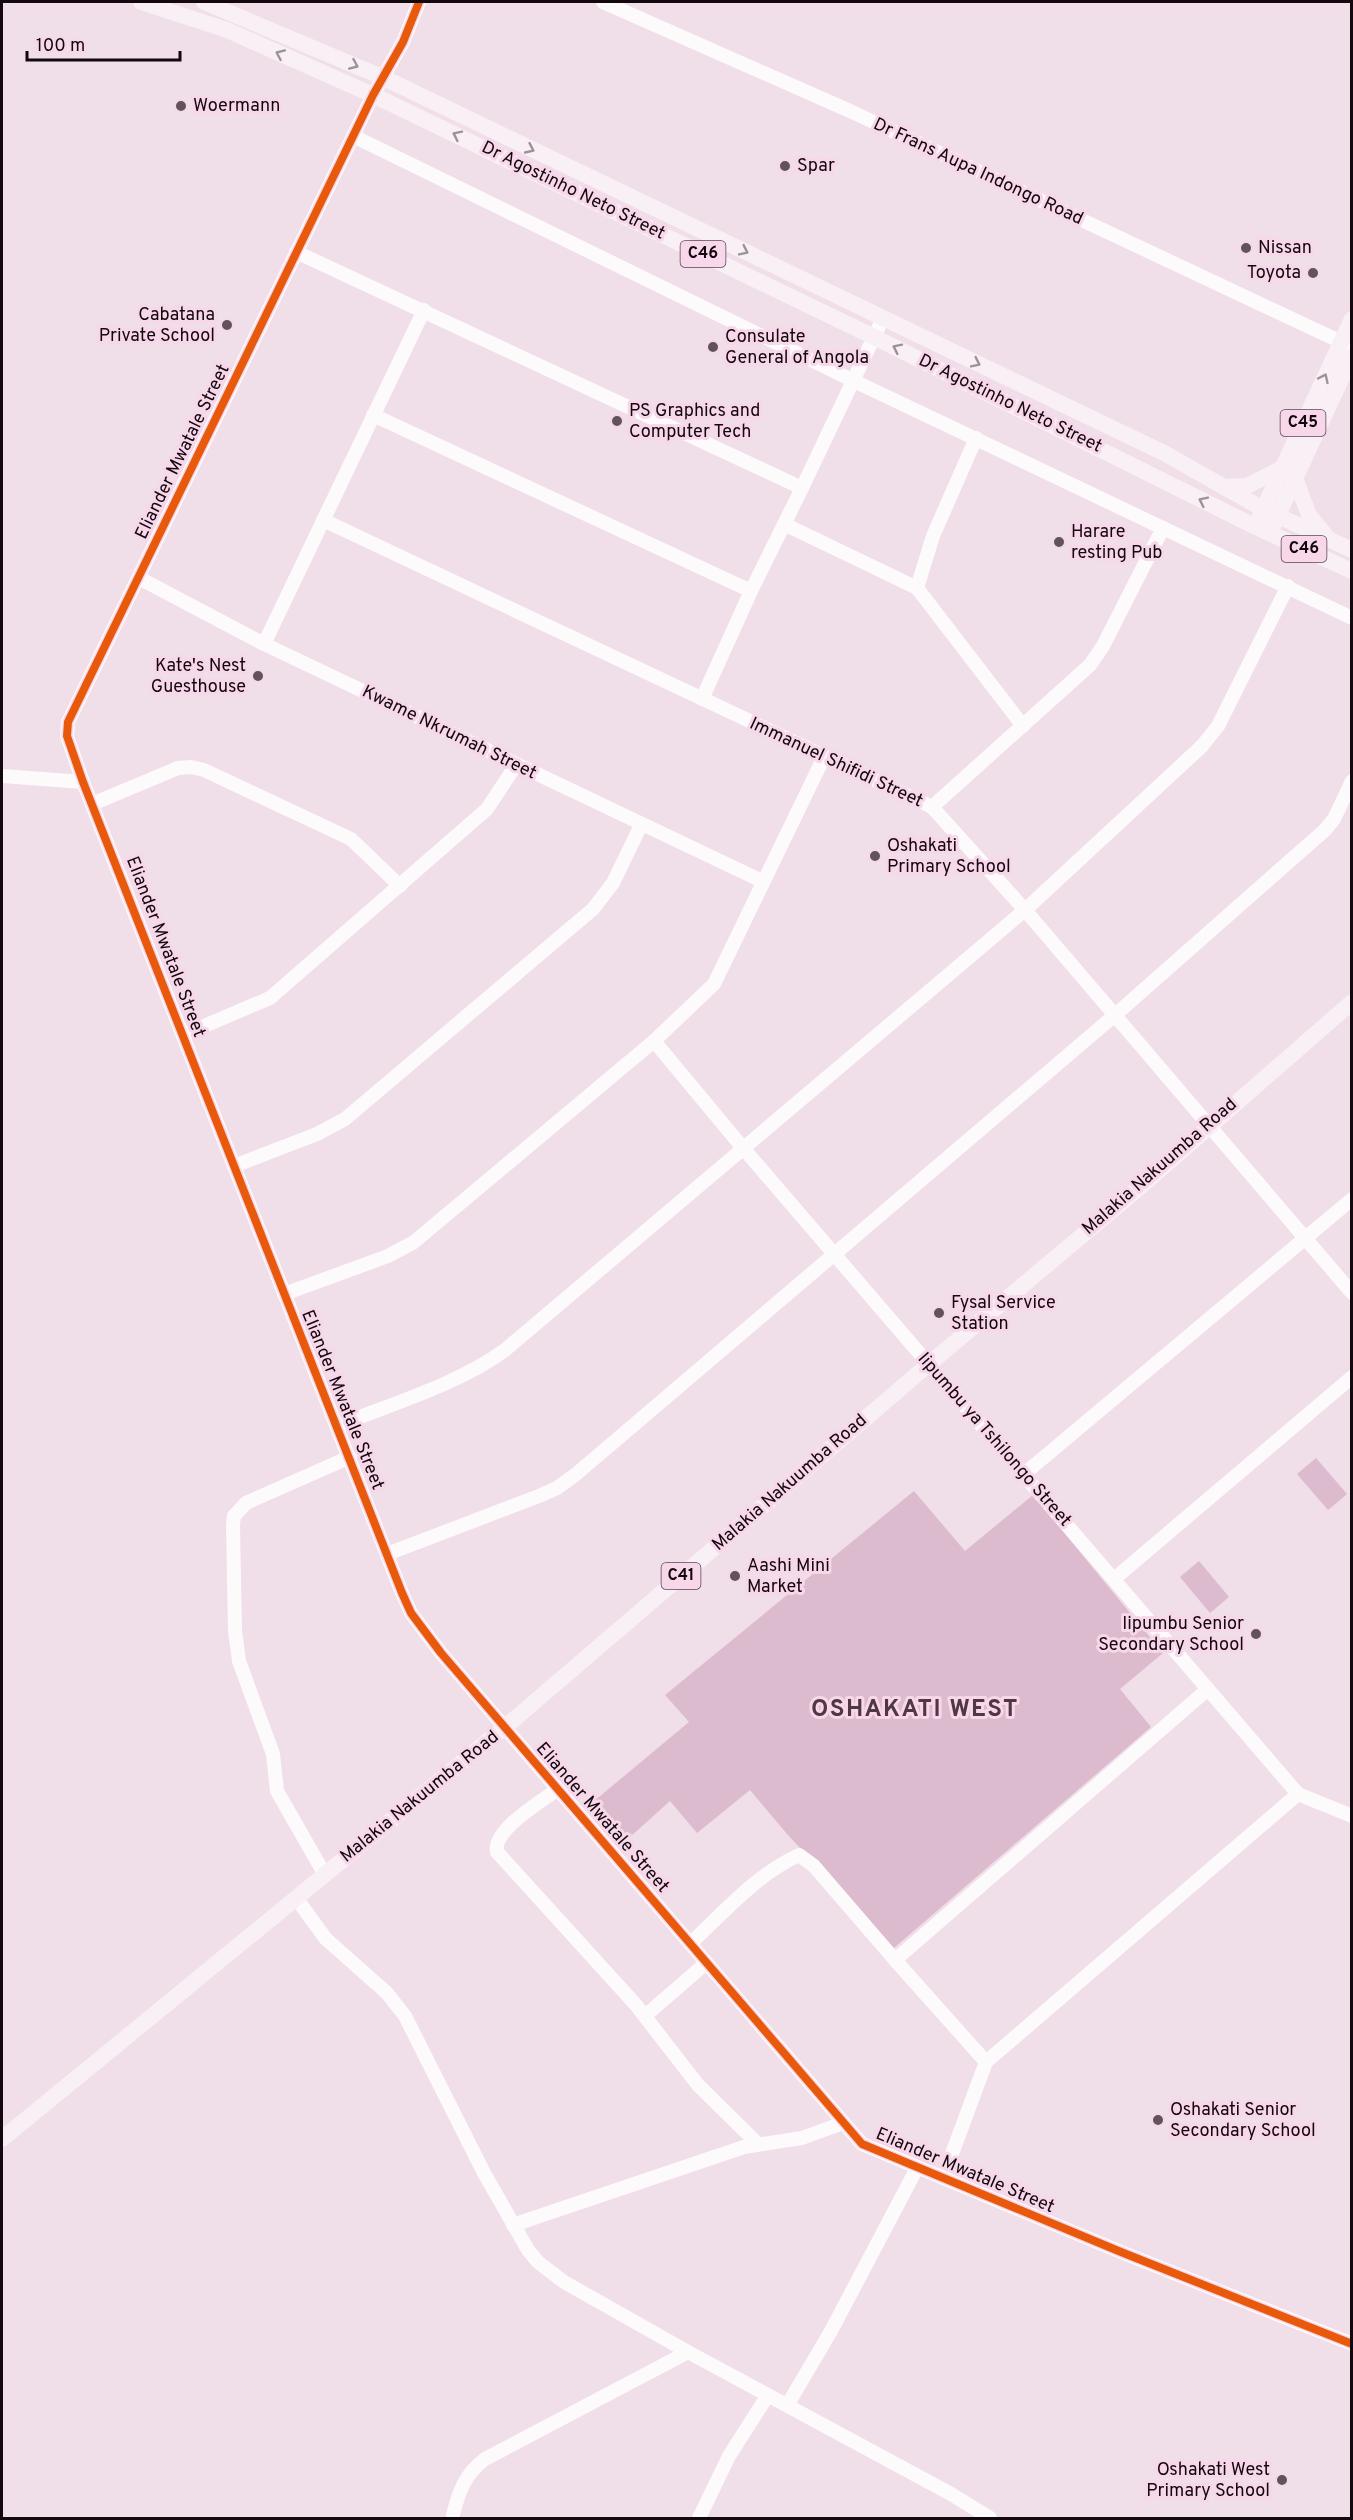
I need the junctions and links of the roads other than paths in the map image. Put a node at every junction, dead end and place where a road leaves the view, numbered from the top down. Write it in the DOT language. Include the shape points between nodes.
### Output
graph roads {
  1 [pos="141,2"];
  2 [pos="204,2"];
  3 [pos="419,2"];
  4 [pos="603,2"];
  5 [pos="382,77"];
  6 [pos="373,95"];
  7 [pos="353,136"];
  8 [pos="296,252"];
  9 [pos="424,310"];
  10 [pos="883,318"];
  11 [pos="1352,319"];
  12 [pos="874,337"];
  13 [pos="1346,344"];
  14 [pos="1352,356"];
  15 [pos="855,381"];
  16 [pos="372,415"];
  17 [pos="975,438"];
  18 [pos="1289,473"];
  19 [pos="1223,487"];
  20 [pos="802,488"];
  21 [pos="1270,512"];
  22 [pos="323,520"];
  23 [pos="784,524"];
  24 [pos="1163,528"];
  25 [pos="1263,530"];
  26 [pos="1328,539"];
  27 [pos="1352,550"];
  28 [pos="1352,571"];
  29 [pos="139,578"];
  30 [pos="1288,586"];
  31 [pos="917,588"];
  32 [pos="751,591"];
  33 [pos="1352,618"];
  34 [pos="264,644"];
  35 [pos="702,699"];
  36 [pos="1023,726"];
  37 [pos="824,757"];
  38 [pos="516,765"];
  39 [pos="2,776"];
  40 [pos="83,782"];
  41 [pos="1352,782"];
  42 [pos="92,804"];
  43 [pos="932,807"];
  44 [pos="641,825"];
  45 [pos="762,881"];
  46 [pos="400,886"];
  47 [pos="1025,910"];
  48 [pos="1352,1002"];
  49 [pos="1115,1015"];
  50 [pos="183,1035"];
  51 [pos="654,1041"];
  52 [pos="1208,1126"];
  53 [pos="743,1148"];
  54 [pos="234,1166"];
  55 [pos="1352,1199"];
  56 [pos="1305,1239"];
  57 [pos="835,1254"];
  58 [pos="1352,1293"];
  59 [pos="284,1294"];
  60 [pos="929,1364"];
  61 [pos="1352,1377"];
  62 [pos="337,1426"];
  63 [pos="350,1457"];
  64 [pos="1024,1474"];
  65 [pos="387,1554"];
  66 [pos="1114,1579"];
  67 [pos="1208,1689"];
  68 [pos="505,1727"];
  69 [pos="558,1789"];
  70 [pos="1298,1794"];
  71 [pos="1352,1816"];
  72 [pos="325,1875"];
  73 [pos="296,1898"];
  74 [pos="690,1944"];
  75 [pos="895,1960"];
  76 [pos="706,1963"];
  77 [pos="645,2016"];
  78 [pos="986,2062"];
  79 [pos="843,2123"];
  80 [pos="2,2139"];
  81 [pos="758,2144"];
  82 [pos="917,2168"];
  83 [pos="943,2178"];
  84 [pos="513,2225"];
  85 [pos="1352,2344"];
  86 [pos="688,2352"];
  87 [pos="768,2395"];
  88 [pos="788,2404"];
  89 [pos="453,2515"];
  90 [pos="699,2518"];
  91 [pos="990,2518"];
  6 -- 1 [label="main road, Dr Agostinho Neto Street / C46, one-way" via="227,30"];
  2 -- 5 [label="main road, Dr Agostinho Neto Street / C46, one-way"];
  3 -- 5 [label="street, Eliander Mwatale Street" via="403,42"];
  4 -- 13 [label="street, Dr Frans Aupa Indongo Road" via="850,111"];
  5 -- 6 [label="street, Eliander Mwatale Street"];
  5 -- 10 [label="main road, Dr Agostinho Neto Street / C46, one-way"];
  6 -- 7 [label="street, Eliander Mwatale Street"];
  12 -- 6 [label="main road, Dr Agostinho Neto Street / C46, one-way"];
  7 -- 8 [label="street, Eliander Mwatale Street"];
  7 -- 15 [label="street"];
  8 -- 9 [label="street"];
  8 -- 29 [label="street, Eliander Mwatale Street"];
  9 -- 16 [label="street"];
  9 -- 20 [label="street"];
  10 -- 12 [label="street"];
  10 -- 19 [label="main road, Dr Agostinho Neto Street / C46, one-way" via="1164,453"];
  11 -- 13 [label="main road, C45"];
  12 -- 15 [label="street"];
  25 -- 12 [label="main road, Dr Agostinho Neto Street / C46, one-way"];
  18 -- 13 [label="main road, C45, one-way"];
  14 -- 18 [label="main road, C45"];
  15 -- 17 [label="street"];
  15 -- 20 [label="street"];
  16 -- 22 [label="street"];
  16 -- 32 [label="street"];
  17 -- 24 [label="street"];
  17 -- 31 [label="street" via="930,544"];
  18 -- 19 [label="main road" via="1246,486"];
  18 -- 21 [label="main road, C45"];
  18 -- 26 [label="main road" via="1309,515"];
  19 -- 21 [label="main road, Dr Agostinho Neto Street / C46"];
  20 -- 23 [label="street"];
  21 -- 25 [label="main road, C45"];
  21 -- 26 [label="main road, C46"];
  22 -- 34 [label="street"];
  22 -- 35 [label="street, Immanuel Shifidi Street"];
  23 -- 31 [label="street"];
  23 -- 32 [label="street"];
  24 -- 30 [label="street"];
  24 -- 36 [label="street" via="1097,656"];
  25 -- 28 [label="main road, C46"];
  26 -- 27 [label="main road, C46"];
  29 -- 34 [label="street, Kwame Nkrumah Street"];
  29 -- 40 [label="street, Eliander Mwatale Street" via="68,722 67,736"];
  30 -- 33 [label="street"];
  30 -- 47 [label="street" via="1212,736"];
  31 -- 36 [label="street"];
  32 -- 35 [label="street"];
  34 -- 38 [label="street, Kwame Nkrumah Street"];
  35 -- 37 [label="street, Immanuel Shifidi Street"];
  36 -- 43 [label="street"];
  37 -- 43 [label="street, Immanuel Shifidi Street"];
  37 -- 45 [label="street"];
  38 -- 44 [label="street, Kwame Nkrumah Street"];
  38 -- 46 [label="street" via="487,809"];
  39 -- 40 [label="street"];
  40 -- 42 [label="street, Eliander Mwatale Street"];
  41 -- 49 [label="street" via="1325,830"];
  42 -- 46 [label="street" via="178,768 198,769 351,840"];
  42 -- 50 [label="street, Eliander Mwatale Street"];
  43 -- 47 [label="street, Immanuel Shifidi Street"];
  44 -- 45 [label="street, Kwame Nkrumah Street"];
  44 -- 54 [label="street" via="613,883 593,909 354,1111 325,1130"];
  45 -- 51 [label="street" via="714,984"];
  46 -- 50 [label="street" via="270,998"];
  47 -- 49 [label="street, Immanuel Shifidi Street"];
  47 -- 53 [label="street"];
  48 -- 52 [label="main road, Malakia Nakuumba Road / C41"];
  49 -- 52 [label="street, Immanuel Shifidi Street"];
  49 -- 57 [label="street"];
  50 -- 54 [label="street, Eliander Mwatale Street"];
  51 -- 53 [label="street, Iipumbu ya Tshilongo Street"];
  51 -- 59 [label="street" via="414,1242 388,1256"];
  52 -- 56 [label="street, Immanuel Shifidi Street"];
  52 -- 60 [label="main road, Malakia Nakuumba Road / C41"];
  53 -- 57 [label="street, Iipumbu ya Tshilongo Street"];
  53 -- 62 [label="street" via="487,1364"];
  54 -- 59 [label="street, Eliander Mwatale Street"];
  55 -- 56 [label="street"];
  56 -- 58 [label="street, Immanuel Shifidi Street"];
  56 -- 64 [label="street"];
  57 -- 60 [label="street, Iipumbu ya Tshilongo Street"];
  57 -- 65 [label="street" via="556,1488"];
  59 -- 62 [label="street, Eliander Mwatale Street"];
  60 -- 64 [label="street, Iipumbu ya Tshilongo Street"];
  60 -- 68 [label="main road, Malakia Nakuumba Road / C41"];
  61 -- 66 [label="street"];
  62 -- 63 [label="street, Eliander Mwatale Street"];
  63 -- 65 [label="street, Eliander Mwatale Street"];
  63 -- 72 [label="street" via="246,1503 234,1516 232,1525 239,1661 273,1755 277,1791"];
  64 -- 66 [label="street, Iipumbu ya Tshilongo Street"];
  65 -- 68 [label="street, Eliander Mwatale Street" via="411,1613"];
  66 -- 67 [label="street, Iipumbu ya Tshilongo Street"];
  67 -- 70 [label="street, Iipumbu ya Tshilongo Street"];
  67 -- 75 [label="street"];
  68 -- 69 [label="street, Eliander Mwatale Street"];
  68 -- 72 [label="main road, Malakia Nakuumba Road / C41"];
  69 -- 74 [label="street, Eliander Mwatale Street"];
  69 -- 77 [label="street" via="509,1826 499,1838 497,1852"];
  70 -- 71 [label="street, Iipumbu ya Tshilongo Street"];
  70 -- 78 [label="street"];
  72 -- 73 [label="main road, Malakia Nakuumba Road / C41"];
  73 -- 80 [label="main road, Malakia Nakuumba Road / C41"];
  73 -- 84 [label="street" via="326,1939 387,1993 405,2016"];
  74 -- 75 [label="street" via="756,1882 799,1855 814,1866"];
  74 -- 76 [label="street, Eliander Mwatale Street"];
  75 -- 78 [label="street"];
  76 -- 77 [label="street"];
  76 -- 79 [label="street, Eliander Mwatale Street"];
  77 -- 81 [label="street" via="698,2085"];
  78 -- 83 [label="street"];
  79 -- 81 [label="street" via="808,2137"];
  79 -- 82 [label="street, Eliander Mwatale Street" via="862,2144"];
  81 -- 84 [label="street"];
  82 -- 83 [label="street, Eliander Mwatale Street"];
  82 -- 88 [label="street"];
  83 -- 85 [label="street, Eliander Mwatale Street"];
  84 -- 86 [label="street" via="533,2256 552,2273"];
  86 -- 87 [label="street"];
  86 -- 89 [label="street" via="485,2458 461,2486"];
  87 -- 88 [label="street"];
  87 -- 90 [label="street" via="729,2456"];
  88 -- 91 [label="street"];
}
